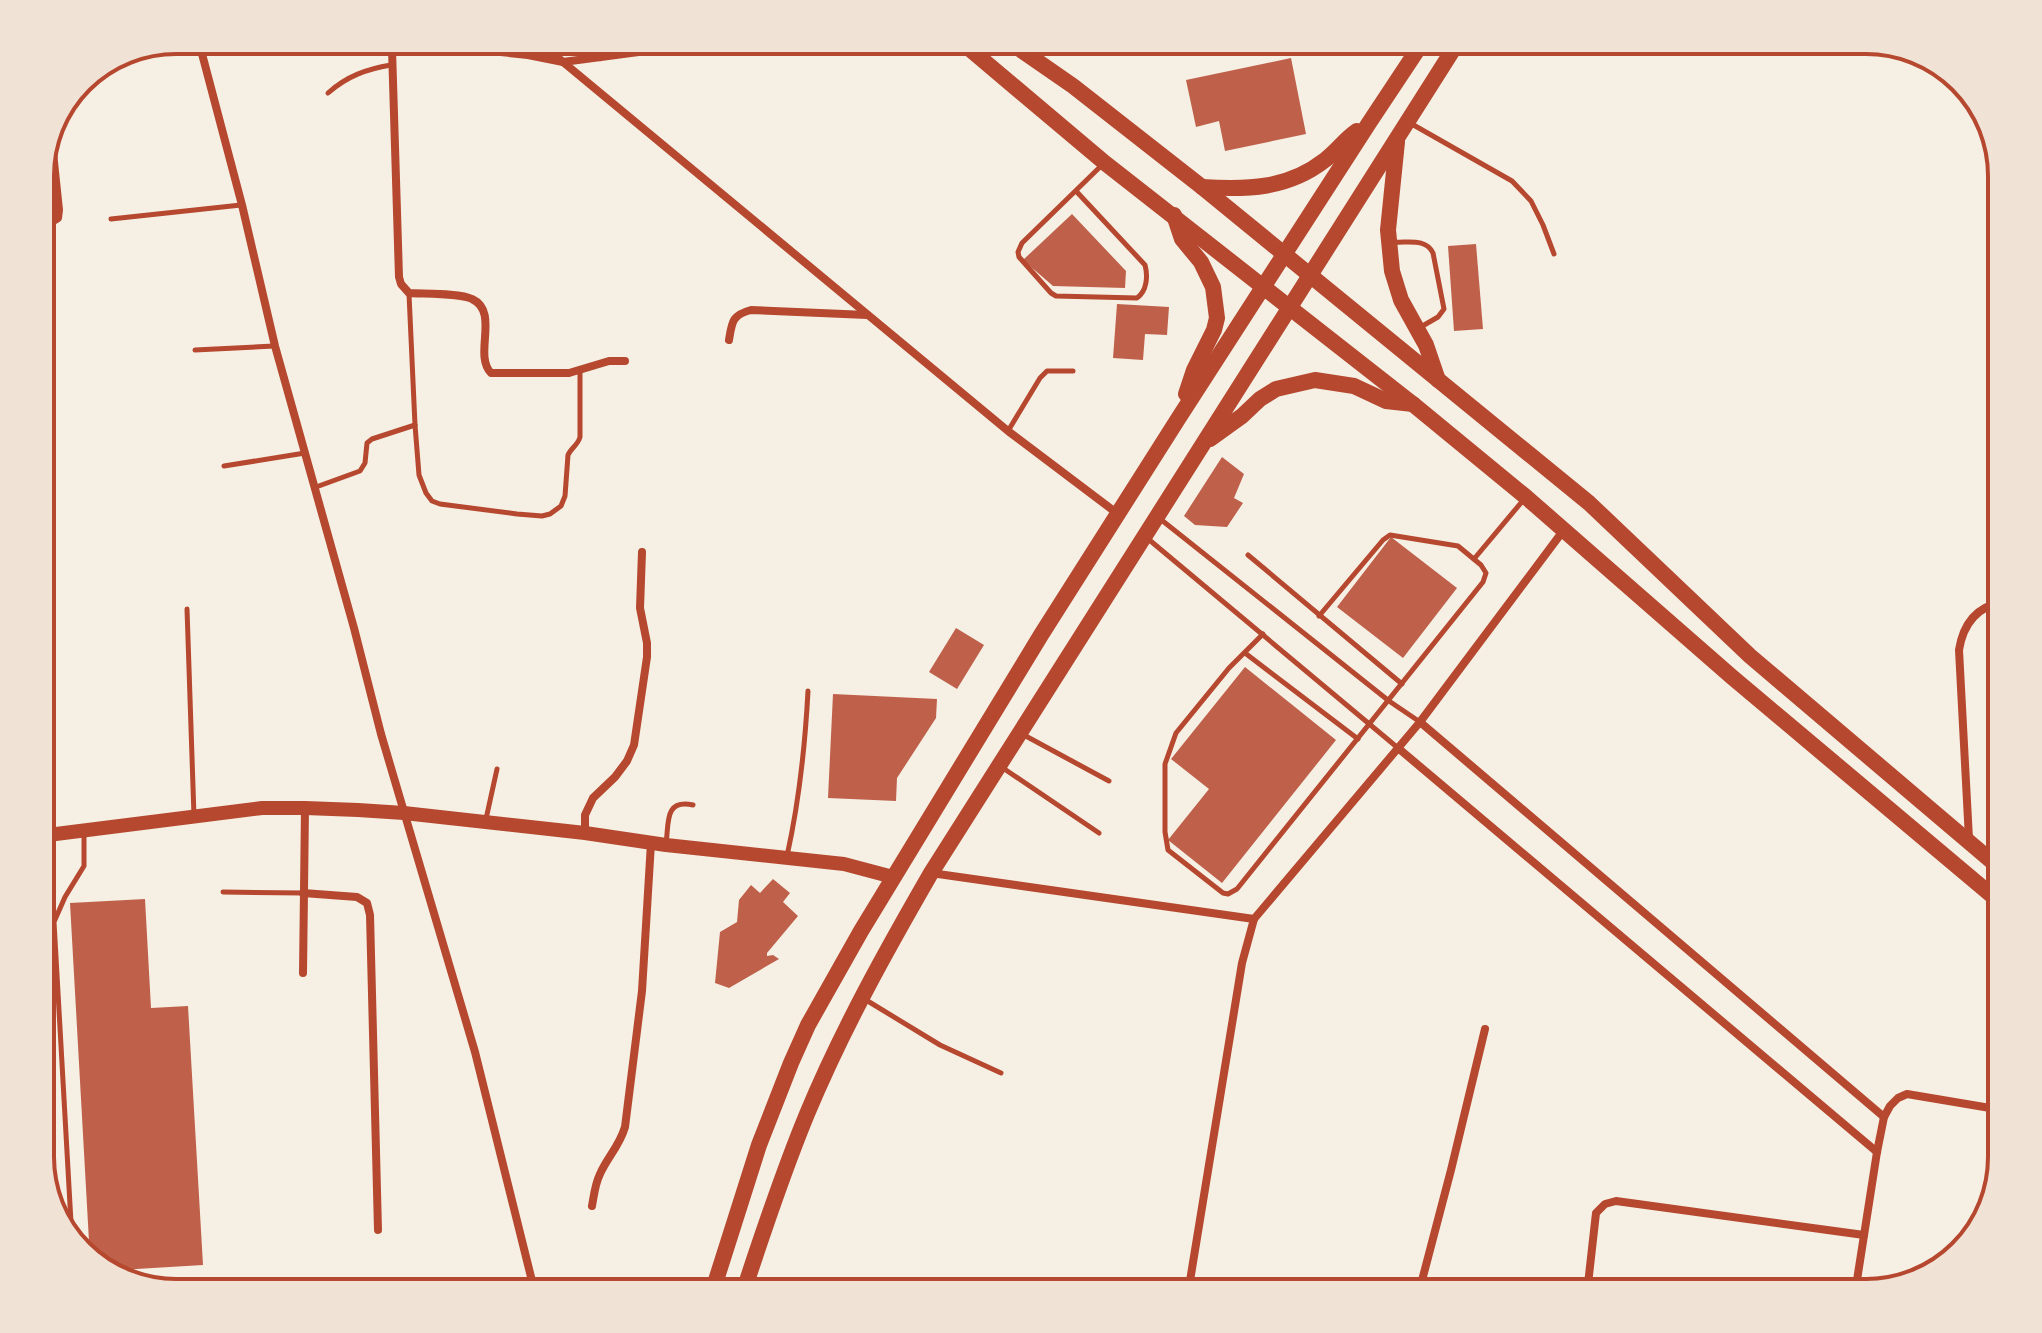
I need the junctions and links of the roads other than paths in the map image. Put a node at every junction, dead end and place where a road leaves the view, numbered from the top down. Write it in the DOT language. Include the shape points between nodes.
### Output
graph roads {
  1 [pos="202,54"];
  2 [pos="392,54"];
  3 [pos="519,54"];
  4 [pos="553,54"];
  5 [pos="593,54"];
  6 [pos="620,54"];
  7 [pos="976,54"];
  8 [pos="1027,54"];
  9 [pos="1415,54"];
  10 [pos="1450,54"];
  11 [pos="595,57"];
  12 [pos="563,62"];
  13 [pos="391,65"];
  14 [pos="328,93"];
  15 [pos="1408,122"];
  16 [pos="1369,123"];
  17 [pos="1397,140"];
  18 [pos="1105,163"];
  19 [pos="54,166"];
  20 [pos="1202,187"];
  21 [pos="1076,191"];
  22 [pos="242,205"];
  23 [pos="1174,215"];
  24 [pos="111,219"];
  25 [pos="54,220"];
  26 [pos="1389,242"];
  27 [pos="1554,254"];
  28 [pos="1284,255"];
  29 [pos="1310,276"];
  30 [pos="1263,287"];
  31 [pos="409,293"];
  32 [pos="1290,307"];
  33 [pos="868,315"];
  34 [pos="1417,329"];
  35 [pos="729,340"];
  36 [pos="275,346"];
  37 [pos="195,350"];
  38 [pos="625,361"];
  39 [pos="580,370"];
  40 [pos="1073,371"];
  41 [pos="1438,380"];
  42 [pos="1414,405"];
  43 [pos="1178,419"];
  44 [pos="415,425"];
  45 [pos="1008,431"];
  46 [pos="1204,443"];
  47 [pos="306,453"];
  48 [pos="224,466"];
  49 [pos="316,487"];
  50 [pos="1526,497"];
  51 [pos="1118,514"];
  52 [pos="1157,517"];
  53 [pos="1563,531"];
  54 [pos="1145,536"];
  55 [pos="642,552"];
  56 [pos="1248,555"];
  57 [pos="1474,559"];
  58 [pos="1988,608"];
  59 [pos="187,609"];
  60 [pos="1319,616"];
  61 [pos="1263,634"];
  62 [pos="1245,653"];
  63 [pos="1402,684"];
  64 [pos="808,691"];
  65 [pos="1389,701"];
  66 [pos="1420,722"];
  67 [pos="1371,723"];
  68 [pos="1020,732"];
  69 [pos="1358,739"];
  70 [pos="1398,748"];
  71 [pos="999,766"];
  72 [pos="497,769"];
  73 [pos="1109,781"];
  74 [pos="693,805"];
  75 [pos="305,808"];
  76 [pos="404,813"];
  77 [pos="194,817"];
  78 [pos="485,823"];
  79 [pos="83,830"];
  80 [pos="585,833"];
  81 [pos="1099,833"];
  82 [pos="54,834"];
  83 [pos="1969,842"];
  84 [pos="659,844"];
  85 [pos="787,858"];
  86 [pos="1988,858"];
  87 [pos="931,873"];
  88 [pos="893,877"];
  89 [pos="223,892"];
  90 [pos="1988,892"];
  91 [pos="303,893"];
  92 [pos="1254,919"];
  93 [pos="54,922"];
  94 [pos="54,922"];
  95 [pos="303,973"];
  96 [pos="862,997"];
  97 [pos="1485,1029"];
  98 [pos="1001,1073"];
  99 [pos="1988,1108"];
  100 [pos="1884,1117"];
  101 [pos="1877,1152"];
  102 [pos="592,1206"];
  103 [pos="71,1219"];
  104 [pos="378,1230"];
  105 [pos="1864,1235"];
  106 [pos="532,1279"];
  107 [pos="716,1279"];
  108 [pos="748,1279"];
  109 [pos="1190,1279"];
  110 [pos="1422,1279"];
  111 [pos="1589,1279"];
  112 [pos="1857,1279"];
  1 -- 22 [label="street"];
  2 -- 13 [label="street"];
  3 -- 12 [label="street"];
  4 -- 12 [label="street"];
  5 -- 11 [label="street"];
  6 -- 11 [label="street"];
  7 -- 18 [label="main road"];
  8 -- 20 [label="main road"];
  9 -- 16 [label="main road"];
  10 -- 15 [label="main road"];
  11 -- 12 [label="street"];
  12 -- 33 [label="street"];
  13 -- 14 [label="lane" via="341,81"];
  13 -- 31 [label="street" via="399,277"];
  15 -- 17 [label="main road"];
  15 -- 27 [label="lane" via="1512,181 1531,201"];
  16 -- 20 [label="main road" via="1329,158 1291,181 1262,188"];
  16 -- 28 [label="main road"];
  17 -- 26 [label="main road"];
  17 -- 29 [label="main road"];
  18 -- 21 [label="lane"];
  18 -- 23 [label="main road"];
  19 -- 25 [label="street" via="59,210"];
  20 -- 28 [label="main road"];
  21 -- 21 [label="lane" via="1022,243 1019,257 1056,296 1137,298 1144,291 1145,265"];
  22 -- 24 [label="lane"];
  22 -- 36 [label="street"];
  23 -- 30 [label="main road"];
  23 -- 43 [label="main road" via="1182,239 1213,287 1217,318"];
  26 -- 34 [label="main road" via="1401,300"];
  26 -- 34 [label="lane" via="1425,243 1432,249 1444,309"];
  28 -- 29 [label="main road"];
  28 -- 30 [label="main road"];
  29 -- 32 [label="main road"];
  29 -- 41 [label="main road"];
  30 -- 32 [label="main road"];
  30 -- 43 [label="main road"];
  31 -- 39 [label="street" via="470,298 480,304 485,363 491,373"];
  31 -- 44 [label="lane"];
  32 -- 42 [label="main road"];
  32 -- 46 [label="main road"];
  33 -- 35 [label="street" via="751,310 732,323"];
  33 -- 45 [label="street"];
  34 -- 41 [label="main road"];
  36 -- 37 [label="lane"];
  36 -- 47 [label="street"];
  38 -- 39 [label="street"];
  39 -- 44 [label="lane" via="580,437 568,455 565,496 550,514 432,501 419,475"];
  40 -- 45 [label="lane" via="1047,371"];
  41 -- 83 [label="main road" via="1589,503 1750,656"];
  42 -- 46 [label="main road" via="1315,380 1276,389"];
  42 -- 50 [label="main road"];
  43 -- 51 [label="main road"];
  44 -- 49 [label="lane" via="372,439 360,471"];
  45 -- 51 [label="street"];
  46 -- 52 [label="main road"];
  47 -- 48 [label="lane"];
  47 -- 49 [label="street"];
  49 -- 76 [label="street"];
  50 -- 53 [label="main road"];
  50 -- 57 [label="lane"];
  51 -- 88 [label="main road"];
  52 -- 54 [label="main road"];
  52 -- 65 [label="lane"];
  53 -- 66 [label="street"];
  53 -- 90 [label="main road"];
  54 -- 61 [label="lane"];
  54 -- 68 [label="main road"];
  55 -- 80 [label="street" via="640,608 647,657 634,745 615,777 593,798 585,815"];
  56 -- 60 [label="lane"];
  57 -- 60 [label="lane" via="1455,545 1390,535"];
  57 -- 63 [label="lane" via="1486,573 1483,582"];
  58 -- 83 [label="street" via="1968,621 1959,650"];
  59 -- 77 [label="lane"];
  60 -- 63 [label="lane"];
  61 -- 62 [label="lane"];
  61 -- 67 [label="lane"];
  62 -- 69 [label="lane"];
  62 -- 69 [label="lane" via="1176,733 1165,764 1168,850 1219,891 1237,889"];
  63 -- 65 [label="lane"];
  64 -- 85 [label="lane"];
  65 -- 66 [label="lane"];
  65 -- 67 [label="lane"];
  66 -- 70 [label="street"];
  66 -- 100 [label="street"];
  67 -- 69 [label="lane"];
  67 -- 70 [label="lane"];
  68 -- 71 [label="main road"];
  68 -- 73 [label="lane"];
  70 -- 92 [label="street"];
  70 -- 101 [label="street"];
  71 -- 81 [label="lane"];
  71 -- 87 [label="main road"];
  72 -- 78 [label="lane"];
  74 -- 84 [label="lane" via="676,804"];
  75 -- 76 [label="main road"];
  75 -- 77 [label="main road"];
  75 -- 91 [label="street"];
  76 -- 78 [label="main road"];
  76 -- 106 [label="street" via="475,1052"];
  77 -- 79 [label="main road"];
  78 -- 80 [label="main road"];
  79 -- 82 [label="main road"];
  79 -- 94 [label="lane" via="84,866"];
  80 -- 84 [label="main road"];
  83 -- 86 [label="main road"];
  84 -- 85 [label="main road"];
  84 -- 102 [label="street" via="625,1127 600,1173"];
  85 -- 88 [label="main road" via="844,864"];
  87 -- 92 [label="street"];
  87 -- 96 [label="main road"];
  88 -- 107 [label="main road" via="791,1063"];
  89 -- 91 [label="lane"];
  91 -- 95 [label="street"];
  91 -- 104 [label="street" via="357,897 367,903 370,915"];
  92 -- 109 [label="street" via="1242,963"];
  93 -- 103 [label="lane"];
  96 -- 98 [label="lane" via="940,1045"];
  96 -- 108 [label="main road" via="807,1113"];
  97 -- 110 [label="street"];
  99 -- 100 [label="street" via="1907,1094"];
  100 -- 101 [label="street"];
  101 -- 105 [label="street"];
  105 -- 111 [label="street" via="1616,1201 1596,1213"];
  105 -- 112 [label="street"];
}
